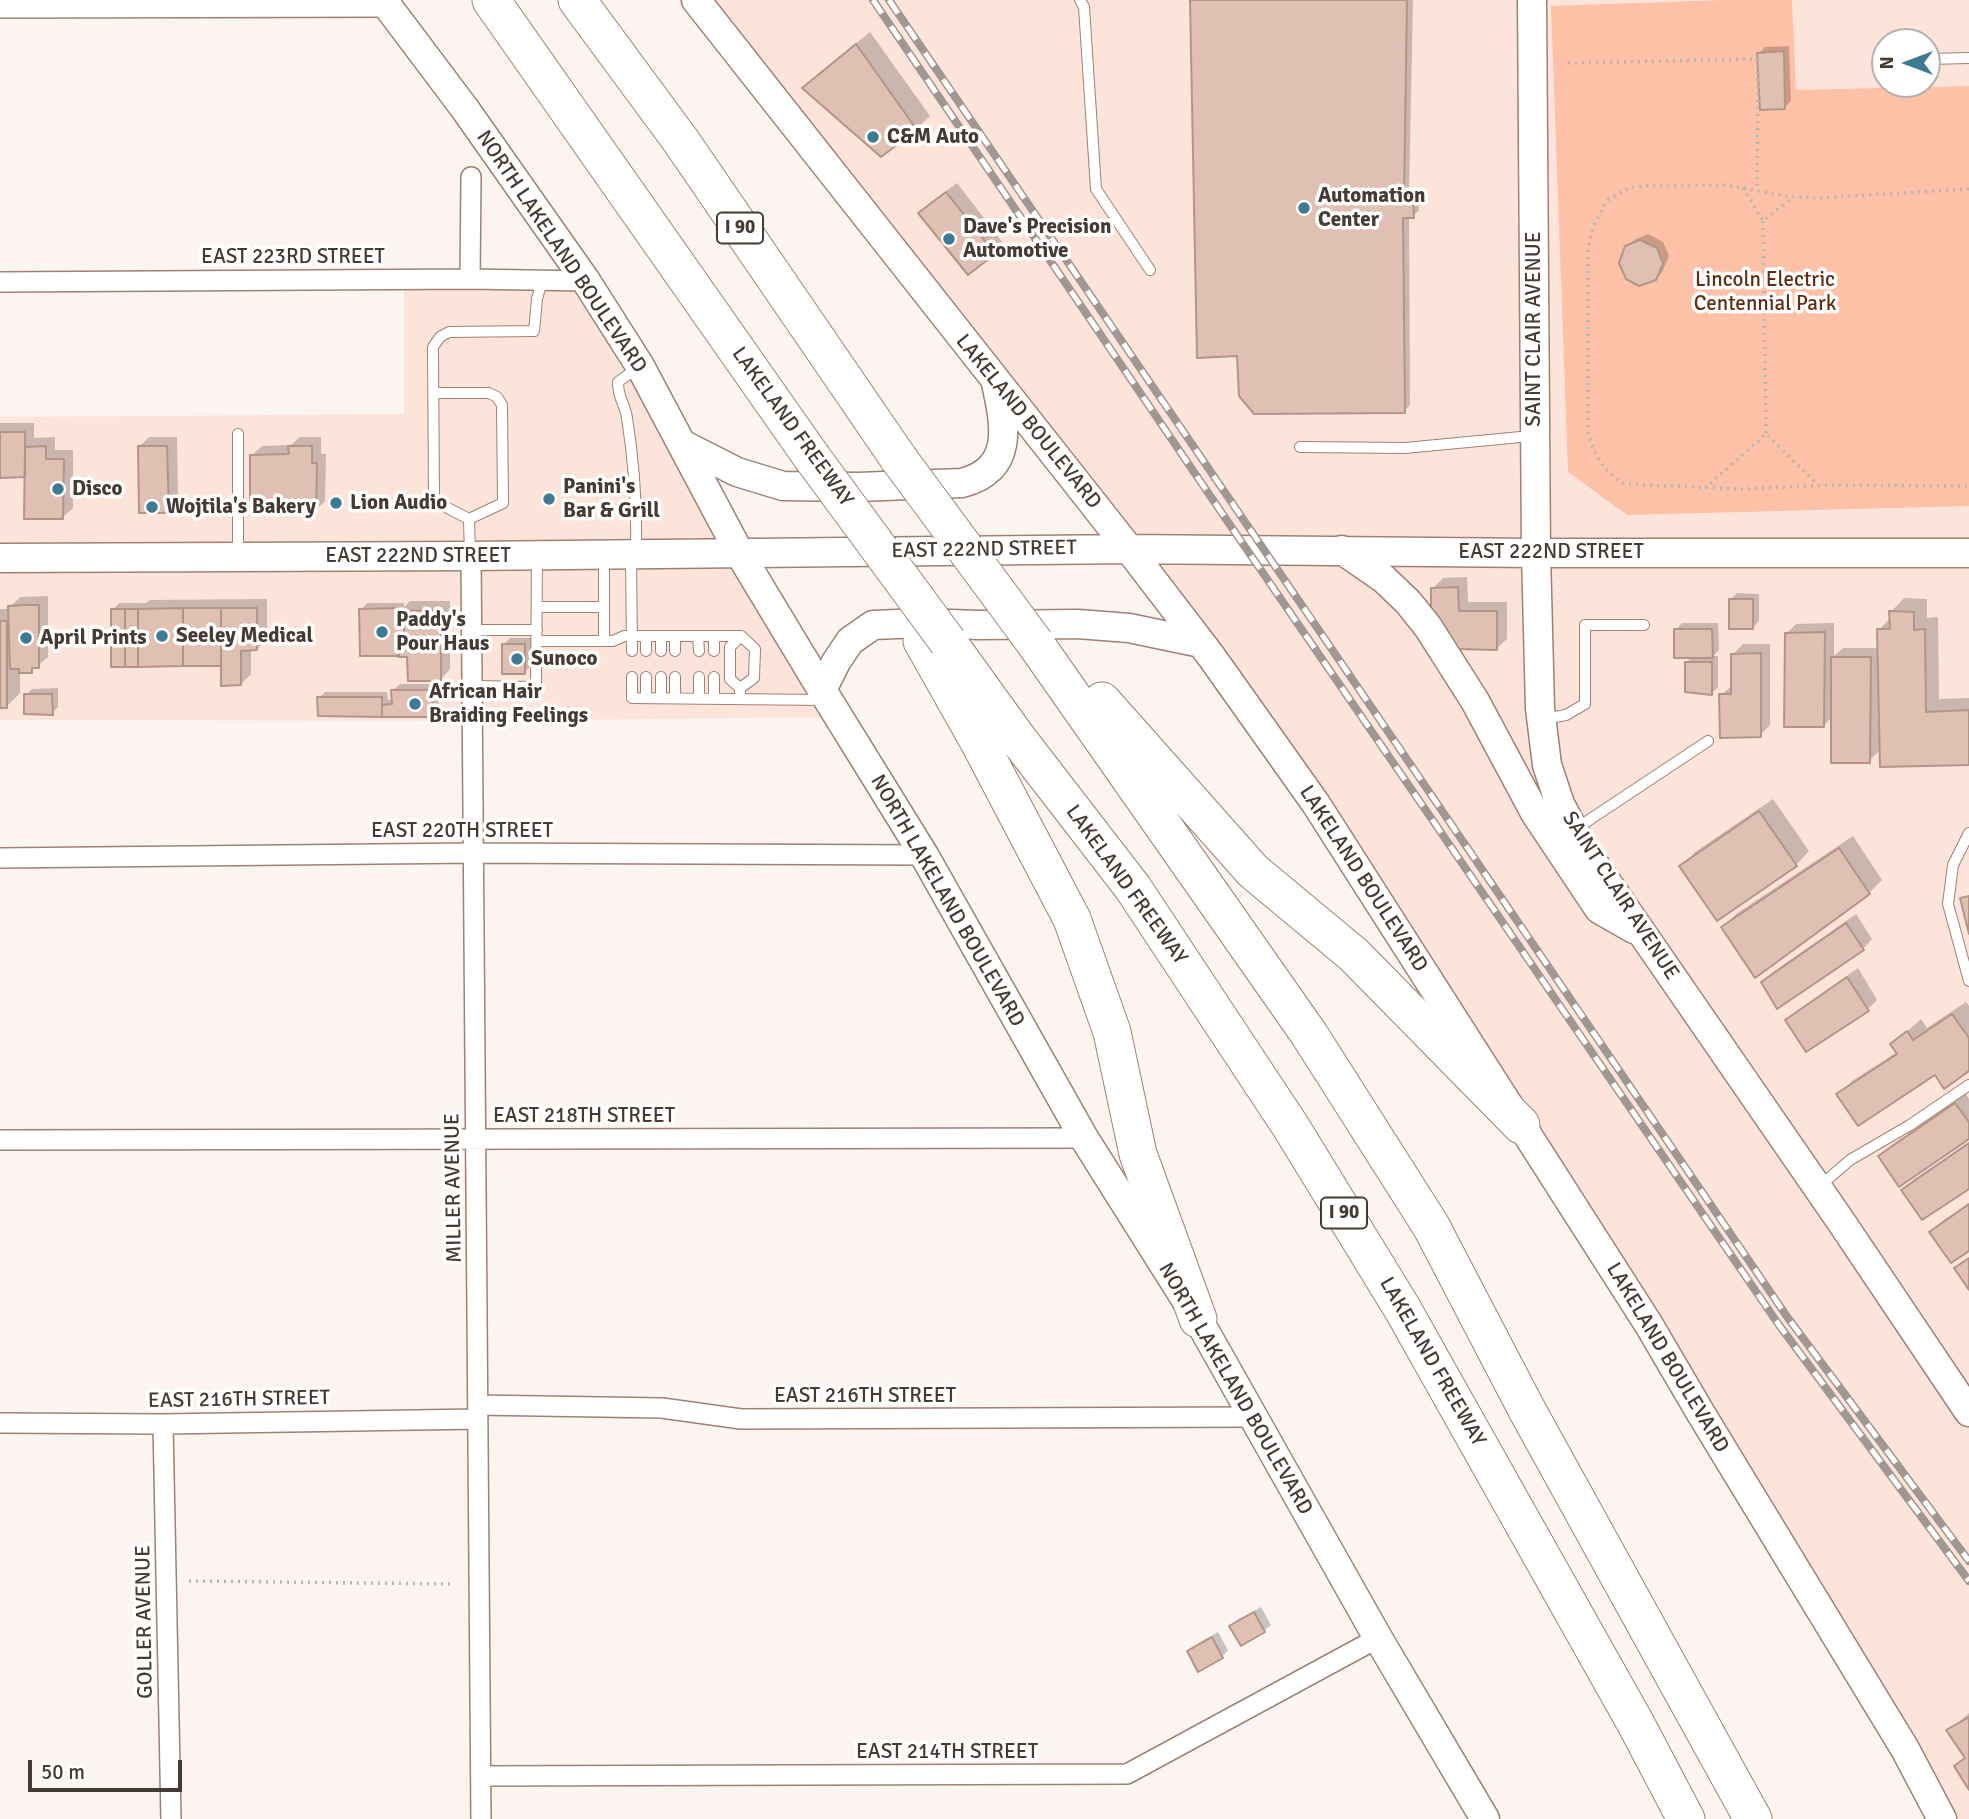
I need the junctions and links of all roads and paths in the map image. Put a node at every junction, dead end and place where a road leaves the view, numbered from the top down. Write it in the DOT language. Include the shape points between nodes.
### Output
graph roads {
  1 [pos="491,0"];
  2 [pos="577,0"];
  3 [pos="696,0"];
  4 [pos="1080,0"];
  5 [pos="1532,0"];
  6 [pos="315,4"];
  7 [pos="385,4"];
  8 [pos="0,8"];
  9 [pos="1969,58"];
  10 [pos="1941,59"];
  11 [pos="1568,63"];
  12 [pos="471,177"];
  13 [pos="1743,188"];
  14 [pos="1969,189"];
  15 [pos="1757,190"];
  16 [pos="1794,197"];
  17 [pos="1763,221"];
  18 [pos="1150,270"];
  19 [pos="470,279"];
  20 [pos="542,281"];
  21 [pos="586,281"];
  22 [pos="0,282"];
  23 [pos="640,366"];
  24 [pos="995,381"];
  25 [pos="434,393"];
  26 [pos="238,434"];
  27 [pos="1766,434"];
  28 [pos="1535,436"];
  29 [pos="682,444"];
  30 [pos="1300,447"];
  31 [pos="1818,485"];
  32 [pos="1969,486"];
  33 [pos="1704,488"];
  34 [pos="469,519"];
  35 [pos="1129,549"];
  36 [pos="1342,550"];
  37 [pos="1969,552"];
  38 [pos="1536,553"];
  39 [pos="740,554"];
  40 [pos="624,555"];
  41 [pos="471,556"];
  42 [pos="537,556"];
  43 [pos="238,557"];
  44 [pos="0,558"];
  45 [pos="537,607"];
  46 [pos="604,607"];
  47 [pos="1644,625"];
  48 [pos="471,630"];
  49 [pos="537,635"];
  50 [pos="632,636"];
  51 [pos="646,636"];
  52 [pos="661,636"];
  53 [pos="675,636"];
  54 [pos="698,636"];
  55 [pos="714,636"];
  56 [pos="741,636"];
  57 [pos="604,641"];
  58 [pos="935,641"];
  59 [pos="1201,642"];
  60 [pos="1035,643"];
  61 [pos="632,651"];
  62 [pos="646,651"];
  63 [pos="661,651"];
  64 [pos="675,651"];
  65 [pos="699,651"];
  66 [pos="714,651"];
  67 [pos="632,677"];
  68 [pos="646,677"];
  69 [pos="661,677"];
  70 [pos="675,677"];
  71 [pos="699,677"];
  72 [pos="714,677"];
  73 [pos="471,686"];
  74 [pos="740,694"];
  75 [pos="825,696"];
  76 [pos="646,698"];
  77 [pos="661,698"];
  78 [pos="675,698"];
  79 [pos="699,699"];
  80 [pos="714,699"];
  81 [pos="1541,720"];
  82 [pos="1708,741"];
  83 [pos="1574,830"];
  84 [pos="1969,833"];
  85 [pos="473,853"];
  86 [pos="924,855"];
  87 [pos="0,858"];
  88 [pos="1643,935"];
  89 [pos="1969,981"];
  90 [pos="1969,1085"];
  91 [pos="1521,1125"];
  92 [pos="1084,1138"];
  93 [pos="476,1139"];
  94 [pos="0,1140"];
  95 [pos="1818,1188"];
  96 [pos="1198,1319"];
  97 [pos="478,1412"];
  98 [pos="1969,1412"];
  99 [pos="1253,1417"];
  100 [pos="0,1423"];
  101 [pos="163,1424"];
  102 [pos="189,1581"];
  103 [pos="455,1584"];
  104 [pos="1378,1638"];
  105 [pos="481,1776"];
  106 [pos="171,1819"];
  107 [pos="481,1819"];
  108 [pos="1485,1819"];
  109 [pos="1686,1819"];
  110 [pos="1753,1819"];
  111 [pos="1942,1819"];
  1 -- 58 [label="highway, LAKELAND FREEWAY, bridge"];
  2 -- 60 [label="highway, I 90, bridge" via="689,153 899,459"];
  3 -- 24 [label="street, LAKELAND BOULEVARD"];
  4 -- 18 [label="lane" via="1097,189"];
  5 -- 28 [label="street, SAINT CLAIR AVENUE"];
  6 -- 7 [label="street"];
  6 -- 8 [label="street"];
  7 -- 21 [label="street, NORTH LAKELAND BOULEVARD"];
  9 -- 10 [label="lane"];
  11 -- 15 [label="path" via="1758,59"];
  12 -- 19 [label="street"];
  13 -- 15 [label="path"];
  13 -- 17 [label="path"];
  13 -- 33 [label="path" via="1629,188 1604,206 1588,248 1591,447 1614,478 1625,484"];
  14 -- 16 [label="path"];
  15 -- 16 [label="path"];
  16 -- 17 [label="path"];
  17 -- 27 [label="path"];
  19 -- 20 [label="street, EAST 223RD STREET"];
  19 -- 22 [label="street, EAST 223RD STREET"];
  20 -- 21 [label="street, EAST 223RD STREET"];
  20 -- 25 [label="lane" via="534,331 449,332 440,337 433,347"];
  21 -- 23 [label="street, NORTH LAKELAND BOULEVARD"];
  23 -- 29 [label="street, NORTH LAKELAND BOULEVARD"];
  23 -- 40 [label="lane" via="618,382 630,441 637,518"];
  24 -- 29 [label="street" via="1002,410 998,459 977,479 962,483 783,486 737,472"];
  24 -- 35 [label="street, LAKELAND BOULEVARD"];
  25 -- 34 [label="lane" via="434,501"];
  25 -- 34 [label="lane" via="489,393 502,405 503,503"];
  26 -- 43 [label="lane"];
  27 -- 31 [label="path"];
  27 -- 33 [label="path"];
  28 -- 30 [label="lane" via="1405,448"];
  28 -- 38 [label="street, SAINT CLAIR AVENUE"];
  29 -- 39 [label="street, NORTH LAKELAND BOULEVARD"];
  31 -- 32 [label="path"];
  31 -- 33 [label="path"];
  34 -- 41 [label="lane"];
  35 -- 36 [label="street, EAST 222ND STREET"];
  35 -- 39 [label="street, EAST 222ND STREET"];
  35 -- 59 [label="street, LAKELAND BOULEVARD"];
  36 -- 38 [label="street, EAST 222ND STREET"];
  36 -- 88 [label="street" via="1384,579 1428,627 1475,701 1535,813 1599,909"];
  37 -- 38 [label="street, EAST 222ND STREET"];
  38 -- 81 [label="street, SAINT CLAIR AVENUE"];
  39 -- 40 [label="street, EAST 222ND STREET"];
  39 -- 75 [label="street, NORTH LAKELAND BOULEVARD"];
  40 -- 42 [label="street, EAST 222ND STREET"];
  40 -- 46 [label="lane"];
  40 -- 50 [label="lane"];
  41 -- 42 [label="street, EAST 222ND STREET"];
  41 -- 43 [label="street, EAST 222ND STREET"];
  41 -- 48 [label="street, MILLER AVENUE"];
  42 -- 45 [label="lane"];
  43 -- 44 [label="street, EAST 222ND STREET"];
  45 -- 46 [label="lane"];
  45 -- 49 [label="lane"];
  46 -- 57 [label="lane"];
  47 -- 81 [label="lane" via="1585,625 1585,704 1566,715"];
  48 -- 49 [label="lane"];
  48 -- 73 [label="street, MILLER AVENUE"];
  49 -- 57 [label="lane"];
  49 -- 73 [label="lane" via="537,687"];
  50 -- 51 [label="lane"];
  50 -- 57 [label="lane"];
  50 -- 61 [label="lane"];
  51 -- 52 [label="lane"];
  51 -- 62 [label="lane"];
  52 -- 53 [label="lane"];
  52 -- 63 [label="lane"];
  53 -- 54 [label="lane"];
  53 -- 64 [label="lane"];
  54 -- 55 [label="lane"];
  54 -- 65 [label="lane"];
  55 -- 56 [label="lane"];
  55 -- 66 [label="lane"];
  56 -- 74 [label="lane" via="730,647 730,679"];
  56 -- 74 [label="lane" via="755,649 755,659 754,678"];
  58 -- 96 [label="highway" via="979,742 1072,919 1112,1032 1138,1154"];
  58 -- 109 [label="highway, LAKELAND FREEWAY / I 90" via="1133,888 1291,1127 1402,1308"];
  59 -- 75 [label="street" via="1078,624 873,625 850,641 836,662"];
  59 -- 91 [label="street, LAKELAND BOULEVARD" via="1316,804"];
  60 -- 91 [label="highway" via="1098,698 1253,870 1354,955"];
  60 -- 110 [label="highway, I 90" via="1310,1034 1431,1226"];
  67 -- 76 [label="lane" via="632,698"];
  68 -- 76 [label="lane"];
  69 -- 77 [label="lane"];
  70 -- 78 [label="lane"];
  71 -- 79 [label="lane"];
  72 -- 80 [label="lane"];
  73 -- 85 [label="street, MILLER AVENUE"];
  74 -- 75 [label="lane"];
  74 -- 80 [label="lane"];
  75 -- 86 [label="street, NORTH LAKELAND BOULEVARD"];
  76 -- 77 [label="lane"];
  77 -- 78 [label="lane"];
  78 -- 79 [label="lane"];
  79 -- 80 [label="lane"];
  81 -- 83 [label="street, SAINT CLAIR AVENUE" via="1546,765"];
  82 -- 83 [label="lane"];
  83 -- 88 [label="street, SAINT CLAIR AVENUE"];
  84 -- 89 [label="lane" via="1953,865 1948,904"];
  85 -- 86 [label="street, EAST 220TH STREET"];
  85 -- 87 [label="street, EAST 220TH STREET"];
  85 -- 93 [label="street, MILLER AVENUE"];
  86 -- 92 [label="street, NORTH LAKELAND BOULEVARD"];
  88 -- 95 [label="street, SAINT CLAIR AVENUE"];
  90 -- 95 [label="lane" via="1850,1160"];
  91 -- 111 [label="street, LAKELAND BOULEVARD" via="1648,1325 1905,1749"];
  92 -- 93 [label="street, EAST 218TH STREET"];
  92 -- 96 [label="street, NORTH LAKELAND BOULEVARD"];
  93 -- 94 [label="street, EAST 218TH STREET"];
  93 -- 97 [label="street, MILLER AVENUE"];
  95 -- 98 [label="street, SAINT CLAIR AVENUE"];
  96 -- 99 [label="street, NORTH LAKELAND BOULEVARD"];
  97 -- 99 [label="street, EAST 216TH STREET" via="662,1408 741,1419"];
  97 -- 101 [label="street, EAST 216TH STREET"];
  97 -- 105 [label="street, MILLER AVENUE"];
  99 -- 104 [label="street, NORTH LAKELAND BOULEVARD"];
  100 -- 101 [label="street, EAST 216TH STREET"];
  101 -- 106 [label="street, GOLLER AVENUE"];
  102 -- 103 [label="path"];
  104 -- 105 [label="street, EAST 214TH STREET" via="1127,1774"];
  104 -- 108 [label="street, NORTH LAKELAND BOULEVARD"];
  105 -- 107 [label="street, MILLER AVENUE"];
}
